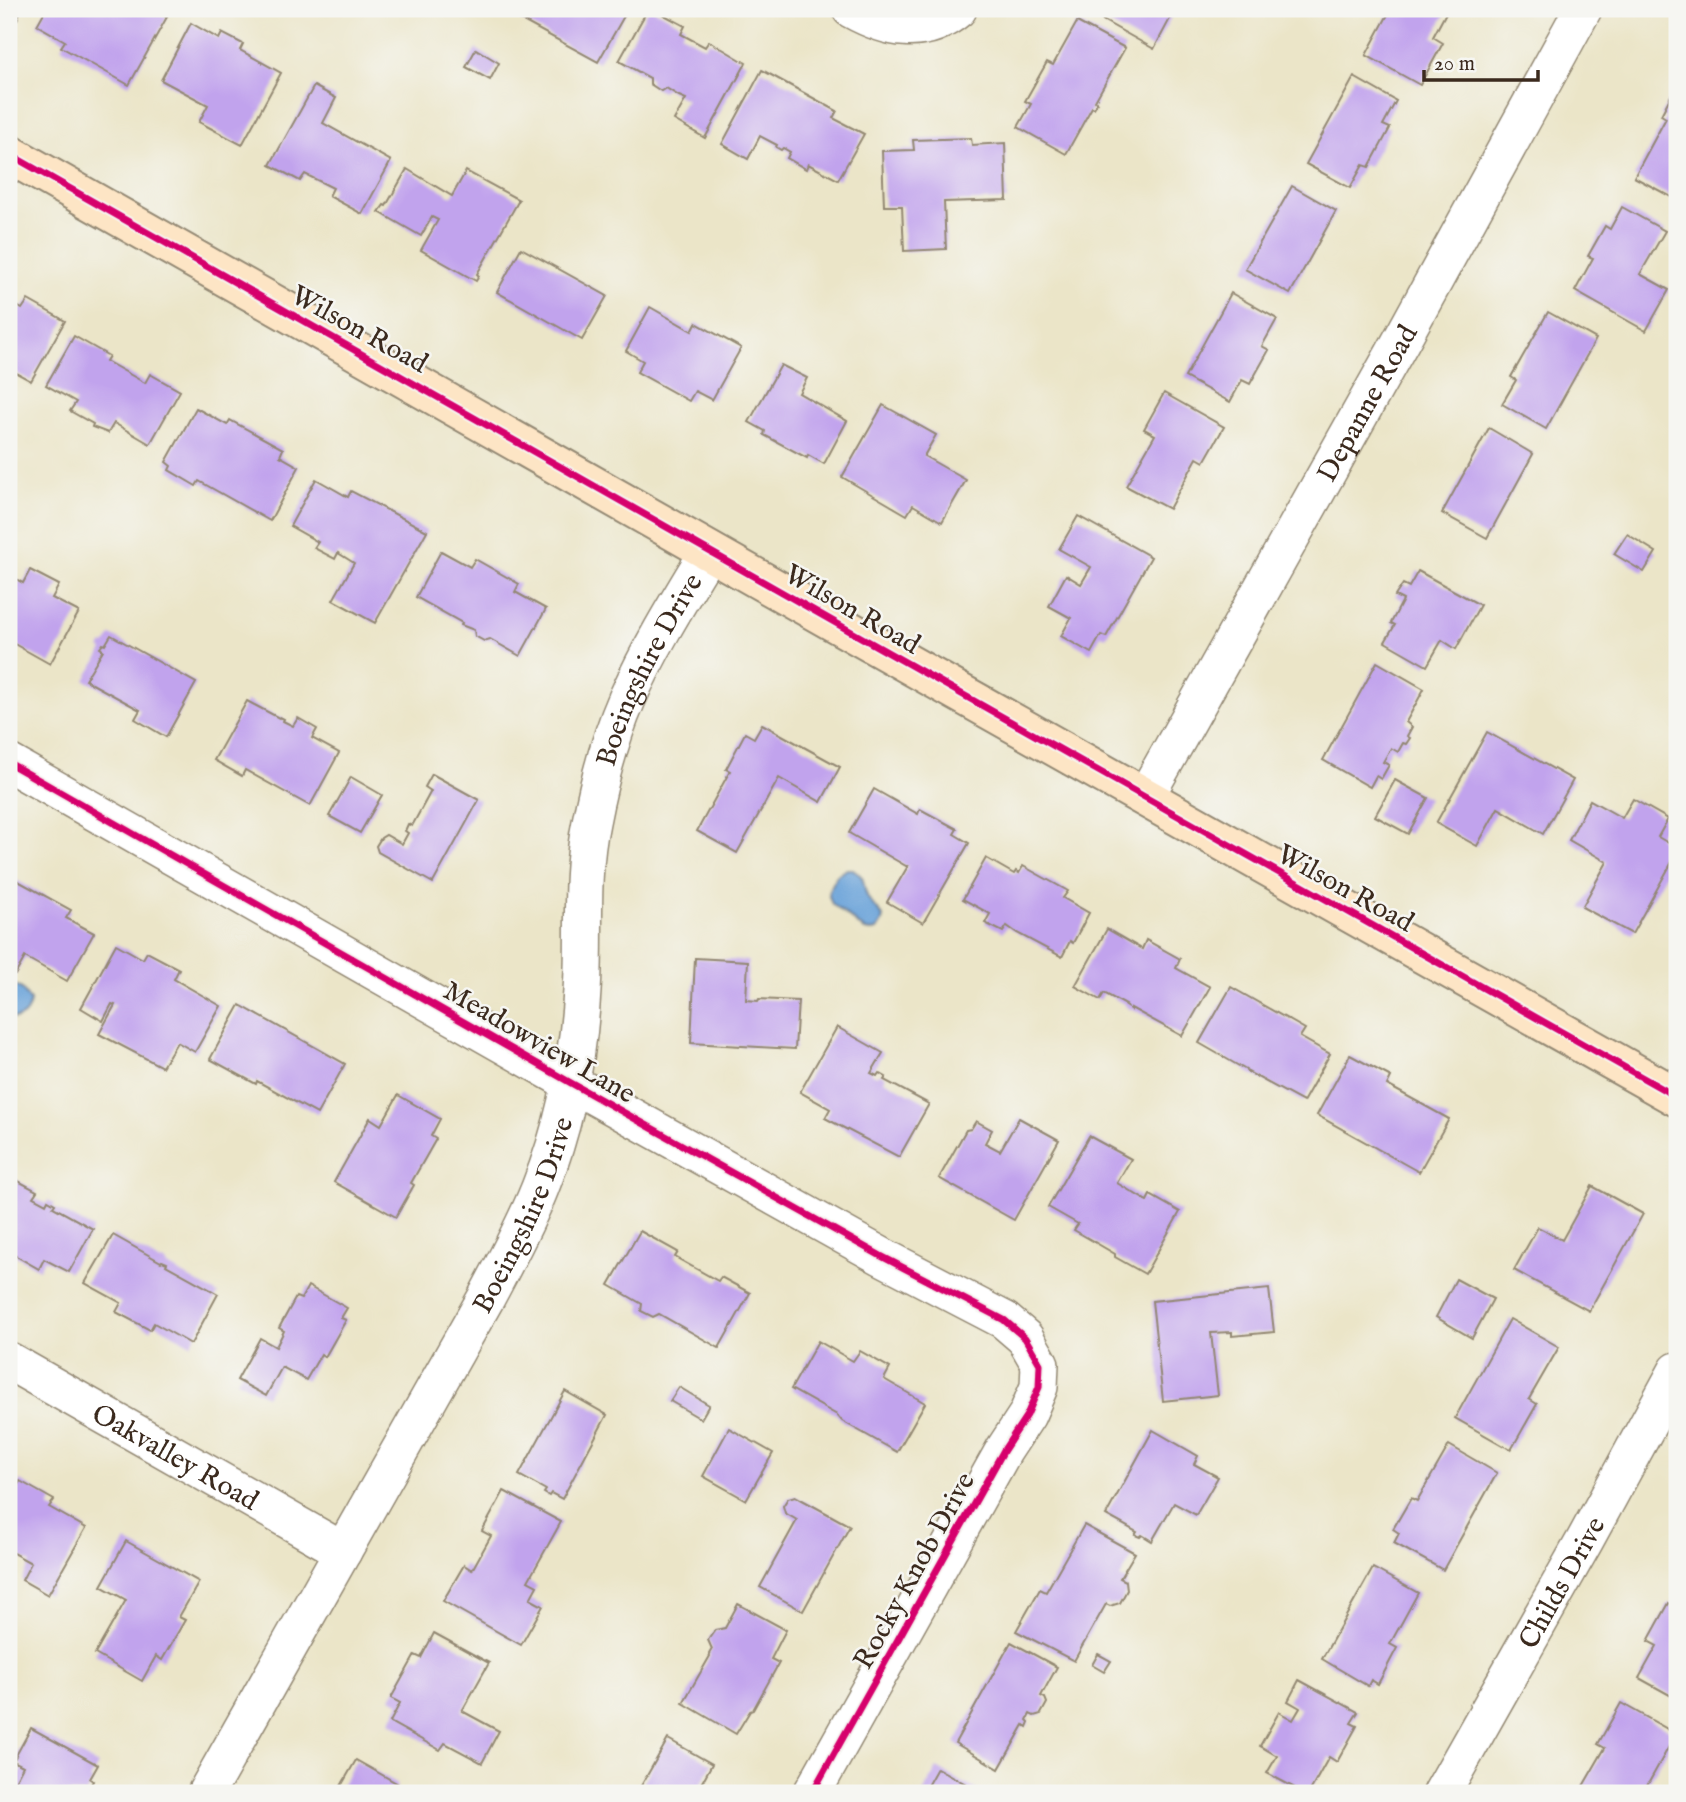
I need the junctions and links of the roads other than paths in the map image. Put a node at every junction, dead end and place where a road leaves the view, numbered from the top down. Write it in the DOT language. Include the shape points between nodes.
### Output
graph roads {
  1 [pos="851,9"];
  2 [pos="958,9"];
  3 [pos="1583,9"];
  4 [pos="9,153"];
  5 [pos="709,551"];
  6 [pos="9,763"];
  7 [pos="1145,797"];
  8 [pos="571,1083"];
  9 [pos="1677,1097"];
  10 [pos="9,1362"];
  11 [pos="1040,1364"];
  12 [pos="1677,1371"];
  13 [pos="343,1551"];
  14 [pos="206,1793"];
  15 [pos="812,1793"];
  16 [pos="1442,1793"];
  1 -- 2 [label="street" via="878,23 913,27 931,26"];
  3 -- 7 [label="street, Depanne Road"];
  4 -- 5 [label="street, Wilson Road"];
  5 -- 7 [label="street, Wilson Road"];
  5 -- 8 [label="street, Boeingshire Drive" via="627,700 599,786 585,863 582,991"];
  6 -- 8 [label="street, Meadowview Lane"];
  7 -- 9 [label="street, Wilson Road"];
  8 -- 11 [label="street, Meadowview Lane" via="1004,1320 1025,1338"];
  8 -- 13 [label="street, Boeingshire Drive" via="541,1185 516,1240"];
  10 -- 13 [label="street, Oakvalley Road"];
  11 -- 15 [label="street, Rocky Knob Drive" via="1039,1387 1027,1415"];
  12 -- 16 [label="street, Childs Drive"];
  13 -- 14 [label="street, Boeingshire Drive"];
}
